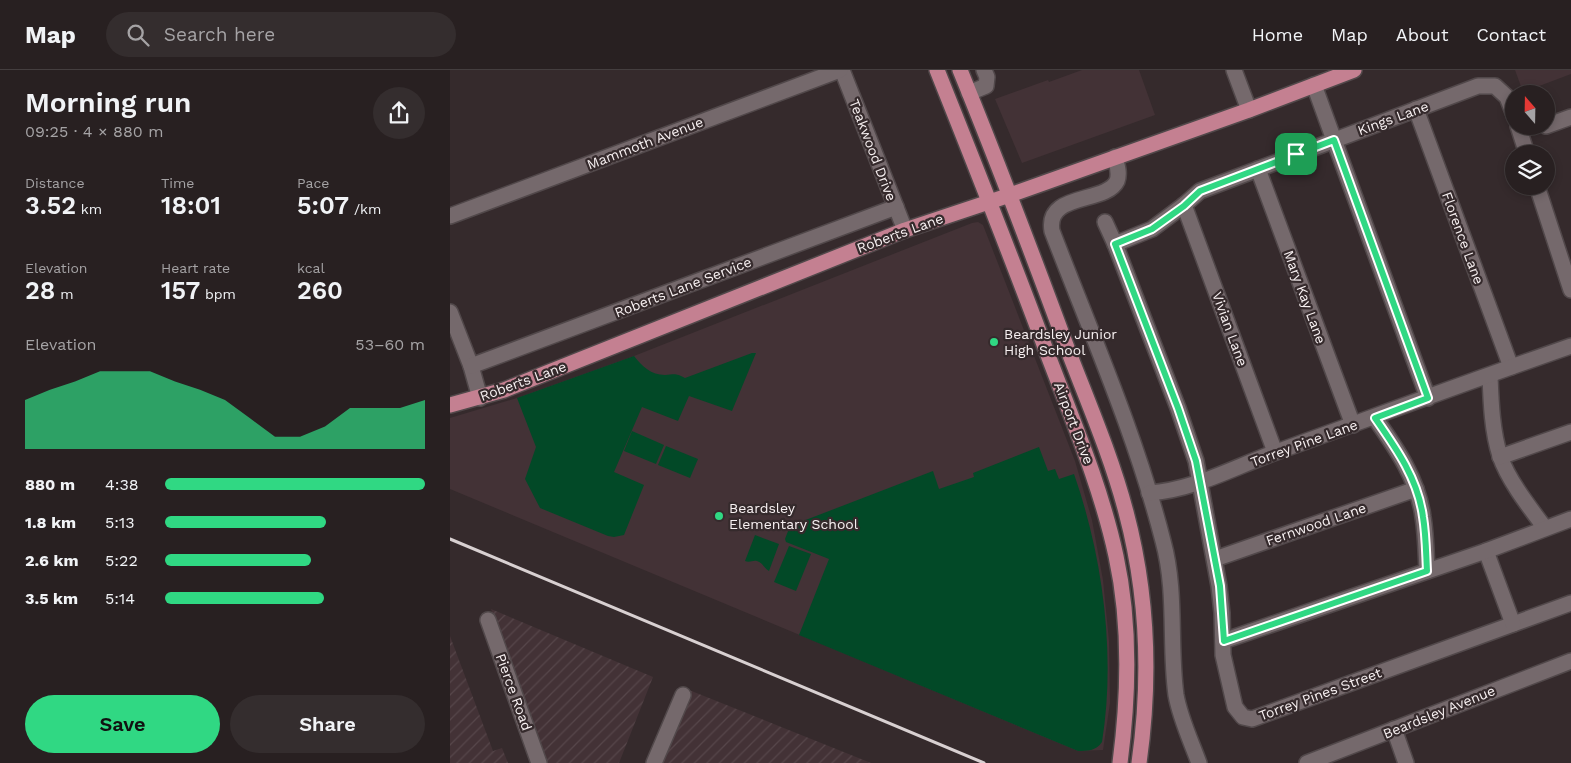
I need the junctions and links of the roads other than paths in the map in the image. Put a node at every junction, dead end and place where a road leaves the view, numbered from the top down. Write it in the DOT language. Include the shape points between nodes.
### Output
graph roads {
  1 [pos="841,70"];
  2 [pos="937,70"];
  3 [pos="960,70"];
  4 [pos="984,70"];
  5 [pos="1234,70"];
  6 [pos="1354,70"];
  7 [pos="1314,85"];
  8 [pos="969,94"];
  9 [pos="1505,95"];
  10 [pos="1416,109"];
  11 [pos="1249,110"];
  12 [pos="1571,116"];
  13 [pos="1555,122"];
  14 [pos="1334,140"];
  15 [pos="1116,157"];
  16 [pos="1258,169"];
  17 [pos="1010,195"];
  18 [pos="1541,195"];
  19 [pos="989,202"];
  20 [pos="1184,206"];
  21 [pos="896,207"];
  22 [pos="450,216"];
  23 [pos="1106,222"];
  24 [pos="905,230"];
  25 [pos="1115,244"];
  26 [pos="1571,290"];
  27 [pos="450,312"];
  28 [pos="1571,346"];
  29 [pos="471,366"];
  30 [pos="1511,367"];
  31 [pos="1490,376"];
  32 [pos="480,398"];
  33 [pos="1428,398"];
  34 [pos="450,405"];
  35 [pos="1375,418"];
  36 [pos="1353,425"];
  37 [pos="1571,432"];
  38 [pos="1275,452"];
  39 [pos="1500,457"];
  40 [pos="1200,482"];
  41 [pos="1416,489"];
  42 [pos="1149,493"];
  43 [pos="1571,519"];
  44 [pos="1545,528"];
  45 [pos="1486,550"];
  46 [pos="1215,559"];
  47 [pos="1427,571"];
  48 [pos="1571,603"];
  49 [pos="488,620"];
  50 [pos="1514,624"];
  51 [pos="1224,641"];
  52 [pos="1571,661"];
  53 [pos="683,695"];
  54 [pos="1394,729"];
  55 [pos="539,763"];
  56 [pos="654,763"];
  57 [pos="1120,763"];
  58 [pos="1139,763"];
  59 [pos="1199,763"];
  60 [pos="1307,763"];
  61 [pos="1406,763"];
  1 -- 21 [label="street, Teakwood Drive"];
  1 -- 22 [label="street, Mammoth Avenue"];
  2 -- 19 [label="main road, Airport Drive"];
  3 -- 8 [label="main road, Airport Drive"];
  4 -- 8 [label="street" via="986,86"];
  5 -- 11 [label="street"];
  6 -- 7 [label="main road, Roberts Lane"];
  7 -- 11 [label="main road, Roberts Lane"];
  7 -- 14 [label="street"];
  8 -- 17 [label="main road, Airport Drive"];
  9 -- 10 [label="street, Kings Lane" via="1494,86 1478,86"];
  10 -- 14 [label="street, Kings Lane"];
  10 -- 30 [label="street, Florence Lane"];
  11 -- 15 [label="main road, Roberts Lane"];
  12 -- 13 [label="street"];
  14 -- 16 [label="street, Kings Lane"];
  14 -- 33 [label="street"];
  15 -- 17 [label="main road, Roberts Lane"];
  15 -- 42 [label="street" via="1118,174 1110,189 1067,204 1053,215 1051,222"];
  16 -- 20 [label="street, Kings Lane" via="1200,191"];
  16 -- 36 [label="street, Mary Kay Lane"];
  17 -- 19 [label="main road, Roberts Lane"];
  17 -- 58 [label="main road, Airport Drive" via="1109,461 1130,529 1143,598 1147,653"];
  18 -- 26 [label="street"];
  19 -- 24 [label="main road, Roberts Lane"];
  19 -- 57 [label="main road, Airport Drive" via="1097,485 1116,557 1127,656"];
  20 -- 25 [label="street" via="1152,229"];
  20 -- 38 [label="street, Vivian Lane"];
  21 -- 24 [label="street, Teakwood Drive"];
  21 -- 29 [label="street, Roberts Lane Service"];
  23 -- 25 [label="street, Torrey Pines Street"];
  24 -- 32 [label="main road, Roberts Lane"];
  25 -- 40 [label="street, Torrey Pines Street" via="1178,408"];
  27 -- 29 [label="street"];
  28 -- 30 [label="street, Torrey Pine Lane"];
  29 -- 32 [label="street"];
  30 -- 31 [label="street, Torrey Pine Lane"];
  31 -- 33 [label="street, Torrey Pine Lane"];
  31 -- 39 [label="street"];
  32 -- 34 [label="main road, Roberts Lane"];
  33 -- 35 [label="street, Torrey Pine Lane"];
  35 -- 36 [label="street, Torrey Pine Lane"];
  35 -- 41 [label="street" via="1395,446"];
  36 -- 38 [label="street, Torrey Pine Lane"];
  37 -- 39 [label="street"];
  38 -- 40 [label="street, Torrey Pine Lane"];
  39 -- 44 [label="street"];
  40 -- 42 [label="street, Torrey Pine Lane"];
  40 -- 46 [label="street, Torrey Pines Street"];
  41 -- 46 [label="street, Fernwood Lane"];
  41 -- 47 [label="street" via="1423,516"];
  42 -- 59 [label="street" via="1164,542 1169,574 1177,697"];
  43 -- 44 [label="street"];
  44 -- 45 [label="street"];
  45 -- 47 [label="street"];
  45 -- 50 [label="street"];
  46 -- 51 [label="street, Torrey Pines Street"];
  47 -- 51 [label="street"];
  48 -- 50 [label="street, Torrey Pines Street"];
  49 -- 55 [label="street, Pierce Road"];
  50 -- 51 [label="street, Torrey Pines Street" via="1252,719 1243,717 1235,708 1223,656"];
  52 -- 54 [label="street, Beardsley Avenue"];
  53 -- 56 [label="street"];
  54 -- 60 [label="street, Beardsley Avenue"];
  54 -- 61 [label="street"];
}
